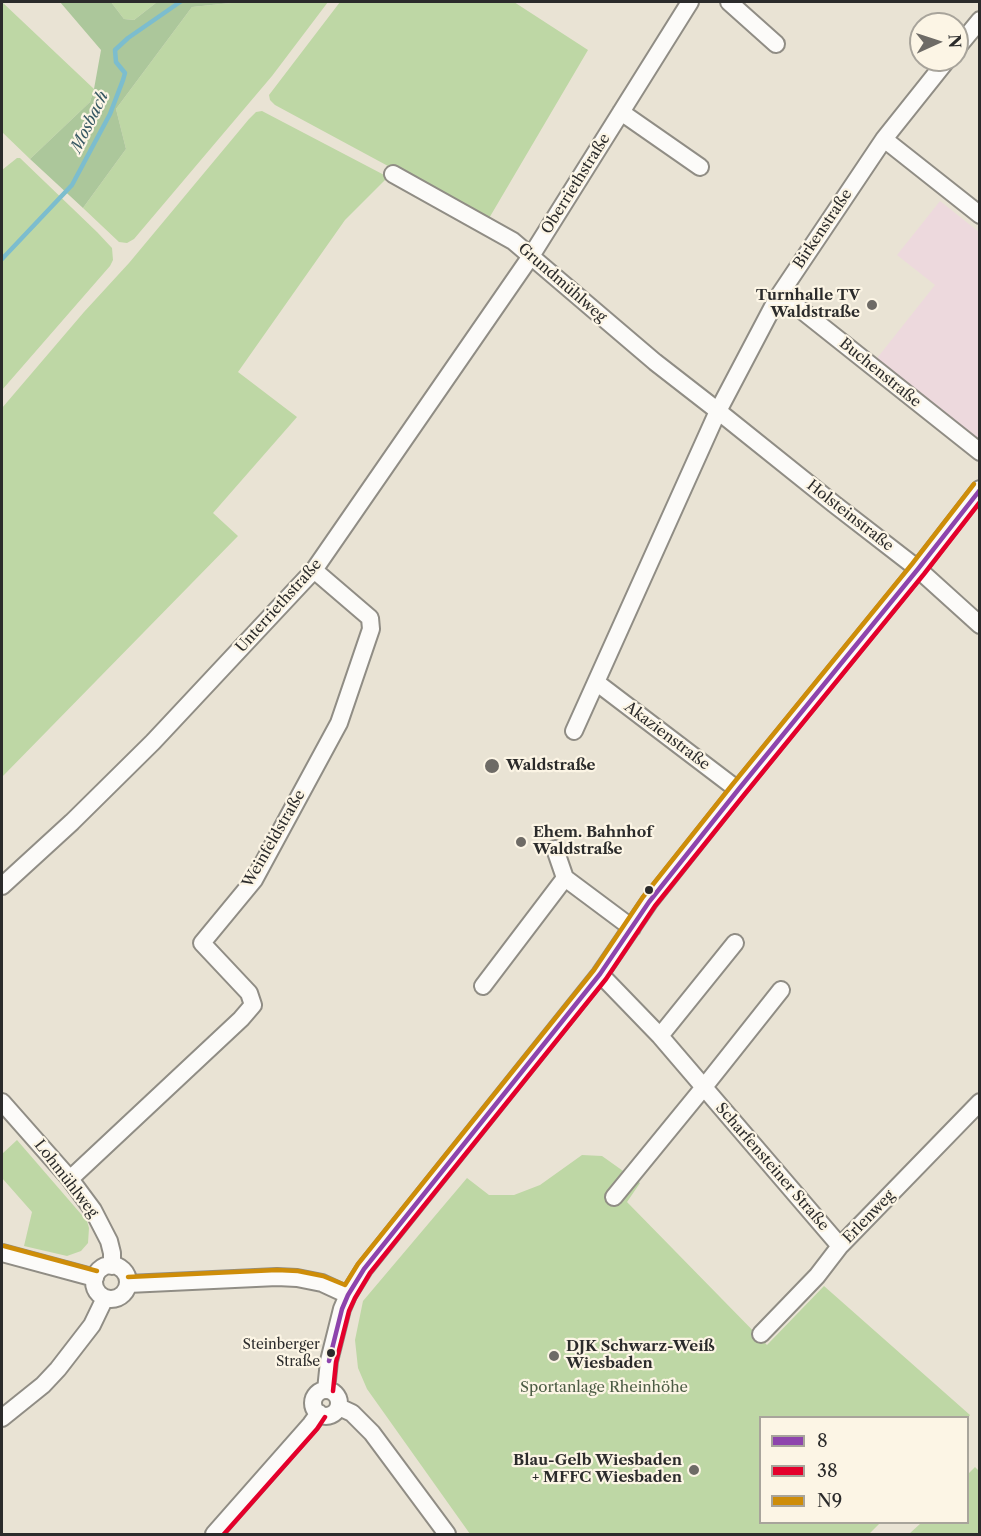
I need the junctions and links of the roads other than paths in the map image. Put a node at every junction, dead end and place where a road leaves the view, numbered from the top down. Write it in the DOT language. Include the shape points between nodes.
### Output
graph roads {
  1 [pos="690,2"];
  2 [pos="729,2"];
  3 [pos="980,20"];
  4 [pos="969,33"];
  5 [pos="776,44"];
  6 [pos="937,72"];
  7 [pos="621,112"];
  8 [pos="884,138"];
  9 [pos="700,167"];
  10 [pos="393,174"];
  11 [pos="980,215"];
  12 [pos="531,256"];
  13 [pos="777,297"];
  14 [pos="718,411"];
  15 [pos="980,452"];
  16 [pos="980,489"];
  17 [pos="918,569"];
  18 [pos="314,570"];
  19 [pos="980,625"];
  20 [pos="597,682"];
  21 [pos="574,731"];
  22 [pos="738,790"];
  23 [pos="555,849"];
  24 [pos="565,878"];
  25 [pos="2,886"];
  26 [pos="632,928"];
  27 [pos="735,943"];
  28 [pos="600,974"];
  29 [pos="483,986"];
  30 [pos="781,990"];
  31 [pos="660,1036"];
  32 [pos="705,1087"];
  33 [pos="2,1102"];
  34 [pos="980,1102"];
  35 [pos="70,1179"];
  36 [pos="614,1197"];
  37 [pos="840,1246"];
  38 [pos="2,1253"];
  39 [pos="112,1266"];
  40 [pos="95,1278"];
  41 [pos="128,1284"];
  42 [pos="348,1295"];
  43 [pos="105,1298"];
  44 [pos="761,1334"];
  45 [pos="327,1375"];
  46 [pos="346,1410"];
  47 [pos="2,1418"];
  48 [pos="315,1419"];
  49 [pos="214,1534"];
  50 [pos="447,1534"];
  1 -- 7 [label="street, Oberriethstraße"];
  2 -- 5 [label="street"];
  3 -- 4 [label="street"];
  6 -- 8 [label="street, Birkenstraße"];
  7 -- 9 [label="street"];
  7 -- 12 [label="street, Oberriethstraße"];
  8 -- 11 [label="street"];
  8 -- 13 [label="street, Birkenstraße"];
  10 -- 12 [label="street, Grundmühlweg" via="513,241"];
  12 -- 14 [label="street, Grundmühlweg"];
  12 -- 18 [label="street, Unterriethstraße"];
  13 -- 14 [label="street, Birkenstraße"];
  13 -- 15 [label="street, Buchenstraße" via="795,305"];
  14 -- 17 [label="street, Holsteinstraße"];
  14 -- 20 [label="street, Birkenstraße"];
  16 -- 17 [label="street"];
  17 -- 19 [label="street, Holsteinstraße"];
  17 -- 22 [label="street"];
  18 -- 25 [label="street, Unterriethstraße" via="153,742"];
  18 -- 35 [label="street, Weinfeldstraße" via="370,618 371,629 339,723 254,880 202,943 249,993 253,1005"];
  20 -- 21 [label="street, Birkenstraße"];
  20 -- 22 [label="street, Akazienstraße"];
  22 -- 26 [label="street"];
  23 -- 24 [label="street"];
  24 -- 26 [label="street"];
  24 -- 29 [label="street"];
  26 -- 28 [label="street"];
  27 -- 31 [label="street"];
  28 -- 31 [label="street, Scharfensteiner Straße"];
  28 -- 42 [label="street" via="364,1269"];
  30 -- 32 [label="street, Scharfensteiner Straße"];
  31 -- 32 [label="street, Scharfensteiner Straße"];
  32 -- 36 [label="street, Scharfensteiner Straße"];
  32 -- 37 [label="street, Scharfensteiner Straße"];
  33 -- 35 [label="street, Lohmühlweg"];
  34 -- 37 [label="street, Erlenweg"];
  35 -- 39 [label="street, Lohmühlweg" via="102,1225 112,1253"];
  37 -- 44 [label="street, Erlenweg"];
  38 -- 40 [label="street"];
  39 -- 40 [label="street" via="99,1270"];
  39 -- 41 [label="street" via="122,1270"];
  40 -- 43 [label="street" via="95,1288"];
  41 -- 42 [label="street" via="297,1278 322,1283"];
  41 -- 43 [label="street" via="120,1297"];
  42 -- 45 [label="street"];
  43 -- 47 [label="street" via="92,1324 58,1369"];
  45 -- 46 [label="street" via="332,1391"];
  45 -- 48 [label="street" via="314,1400"];
  46 -- 48 [label="street"];
  46 -- 50 [label="street" via="372,1432"];
  48 -- 49 [label="street"];
}
